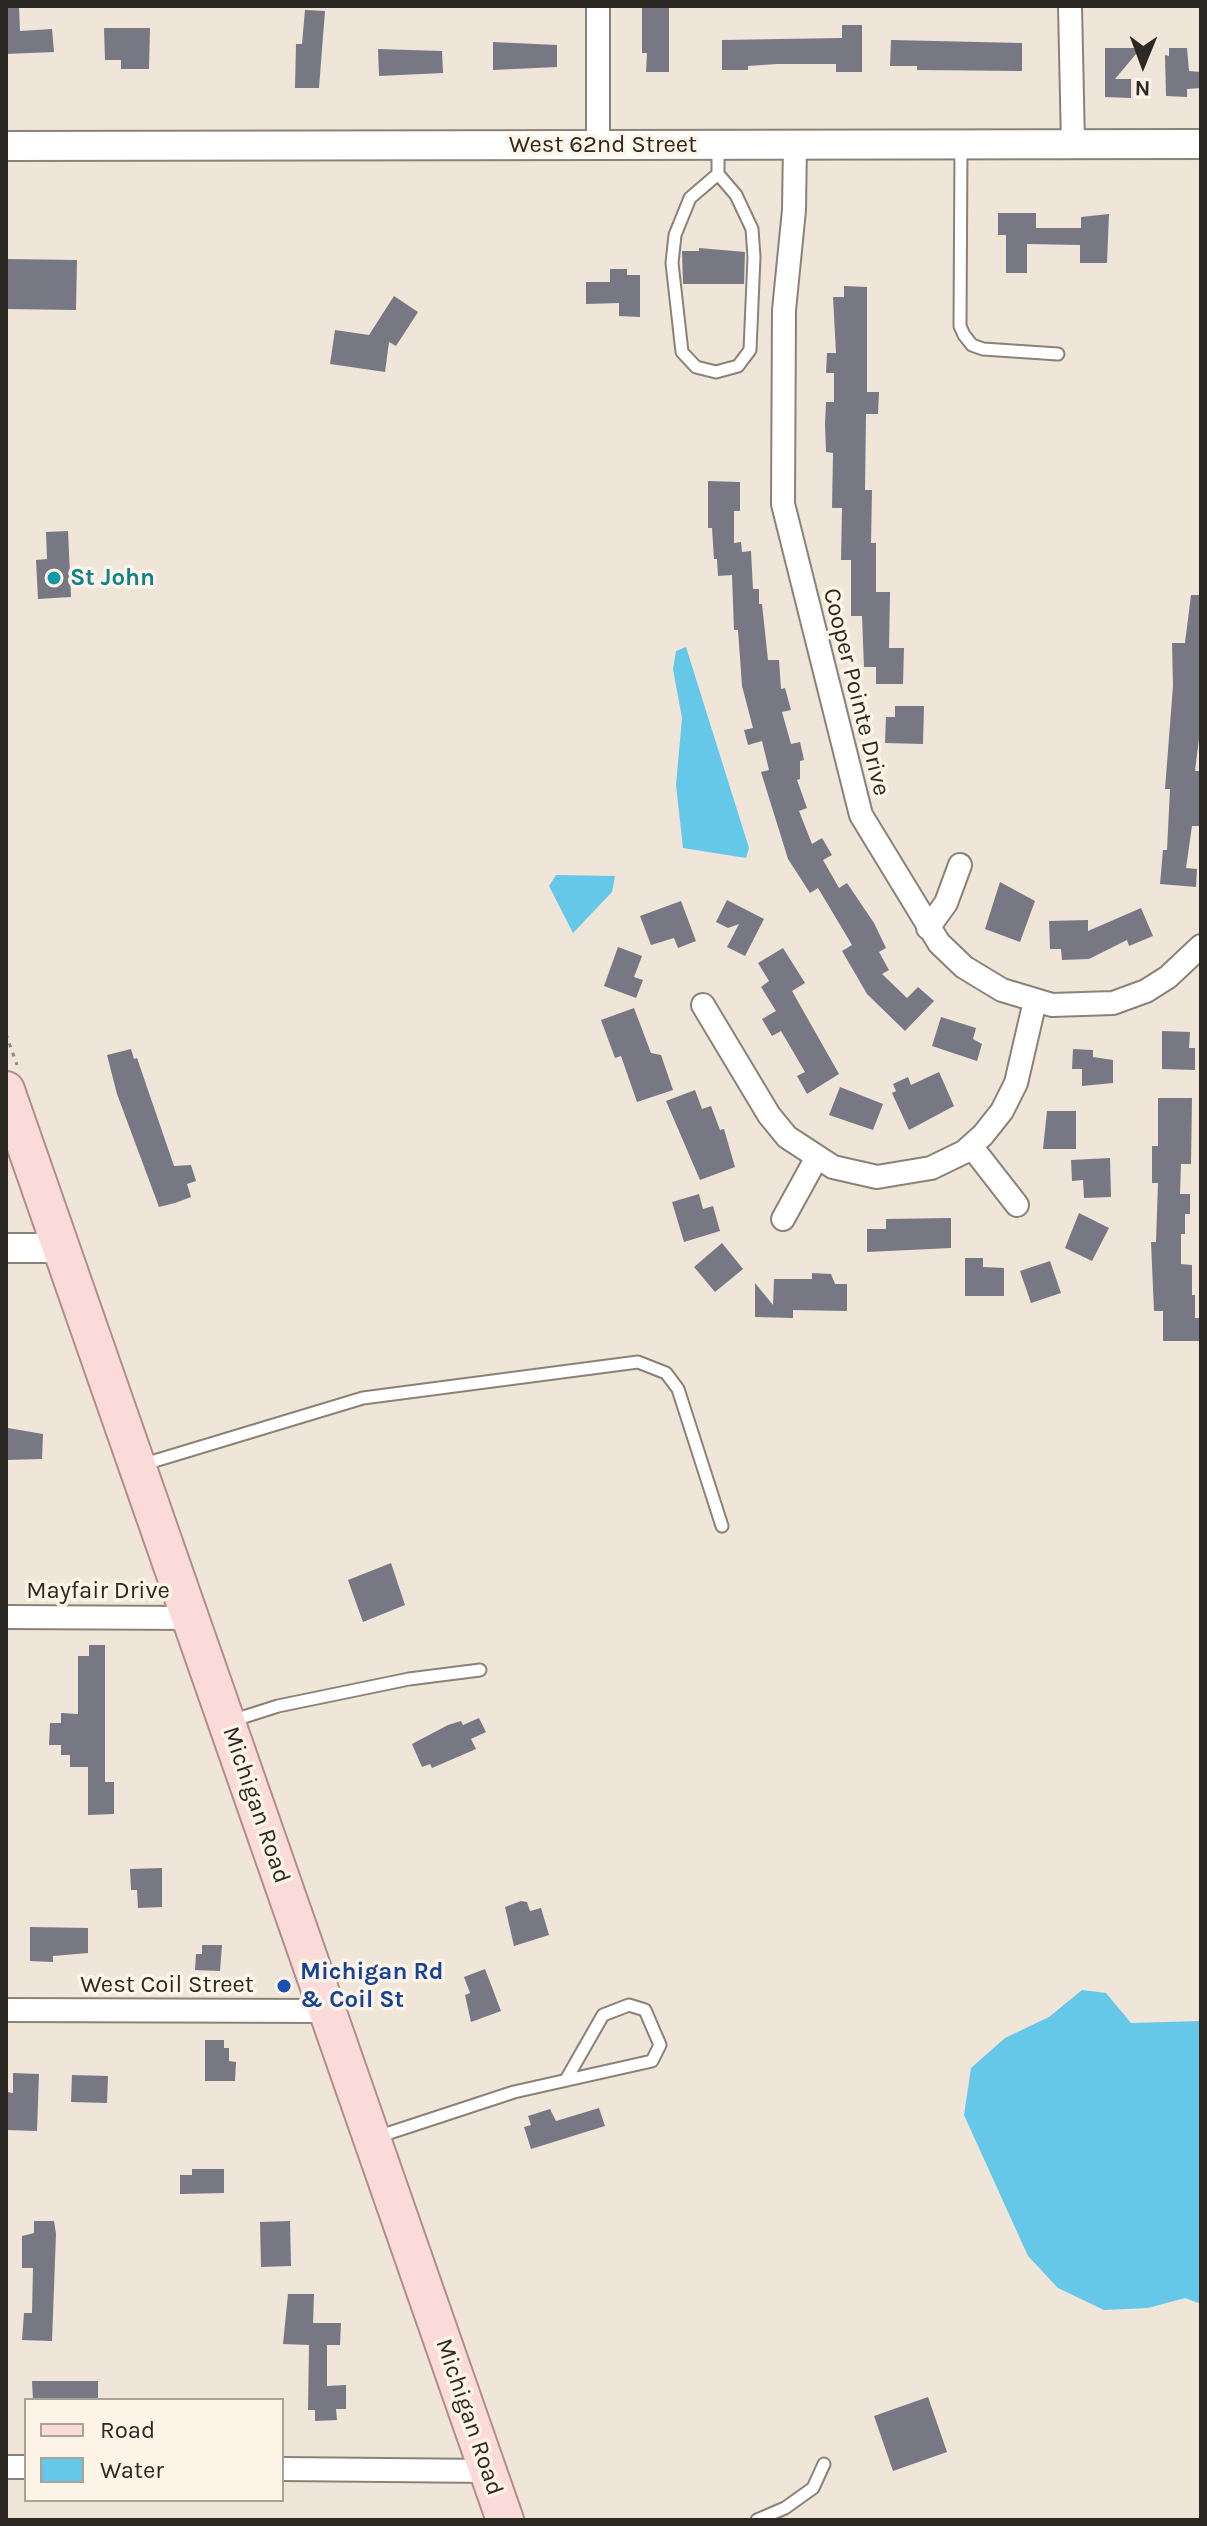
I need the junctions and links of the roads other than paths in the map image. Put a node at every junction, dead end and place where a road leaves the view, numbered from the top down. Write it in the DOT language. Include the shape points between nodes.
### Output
graph roads {
  1 [pos="598,6"];
  2 [pos="1070,6"];
  3 [pos="598,144"];
  4 [pos="795,144"];
  5 [pos="961,144"];
  6 [pos="1073,144"];
  7 [pos="1201,144"];
  8 [pos="718,145"];
  9 [pos="6,146"];
  10 [pos="718,174"];
  11 [pos="1058,354"];
  12 [pos="960,865"];
  13 [pos="928,928"];
  14 [pos="1199,953"];
  15 [pos="1035,1001"];
  16 [pos="703,1005"];
  17 [pos="6,1090"];
  18 [pos="971,1146"];
  19 [pos="816,1159"];
  20 [pos="1017,1205"];
  21 [pos="783,1219"];
  22 [pos="6,1248"];
  23 [pos="62,1248"];
  24 [pos="137,1466"];
  25 [pos="722,1526"];
  26 [pos="6,1617"];
  27 [pos="191,1618"];
  28 [pos="480,1670"];
  29 [pos="227,1723"];
  30 [pos="6,2010"];
  31 [pos="328,2011"];
  32 [pos="567,2078"];
  33 [pos="372,2138"];
  34 [pos="824,2464"];
  35 [pos="284,2469"];
  36 [pos="489,2471"];
  37 [pos="505,2520"];
  38 [pos="757,2520"];
  1 -- 3 [label="street"];
  2 -- 6 [label="street"];
  3 -- 8 [label="street, West 62nd Street"];
  3 -- 9 [label="street, West 62nd Street"];
  4 -- 5 [label="street, West 62nd Street"];
  4 -- 8 [label="street, West 62nd Street"];
  4 -- 13 [label="street, Cooper Pointe Drive" via="784,310 785,515 855,799"];
  5 -- 6 [label="street, West 62nd Street"];
  5 -- 11 [label="lane" via="964,335 983,349"];
  6 -- 7 [label="street, West 62nd Street"];
  8 -- 10 [label="lane"];
  10 -- 10 [label="lane" via="690,198 675,235 672,263 682,352 696,367 716,372 738,366 750,350 754,257 752,229 736,195"];
  12 -- 13 [label="street" via="946,903"];
  13 -- 15 [label="street, Cooper Pointe Drive" via="978,978"];
  14 -- 15 [label="street, Cooper Pointe Drive" via="1153,987 1113,1003"];
  15 -- 18 [label="street" via="1010,1097"];
  16 -- 19 [label="street" via="773,1121"];
  17 -- 23 [label="main road, Michigan Road"];
  18 -- 19 [label="street" via="948,1161 895,1176 841,1170"];
  18 -- 20 [label="street"];
  19 -- 21 [label="street"];
  22 -- 23 [label="street"];
  23 -- 24 [label="main road, Michigan Road"];
  24 -- 25 [label="lane" via="363,1398 638,1362 666,1373 678,1389"];
  24 -- 27 [label="main road, Michigan Road"];
  26 -- 27 [label="street, Mayfair Drive"];
  27 -- 29 [label="main road, Michigan Road"];
  28 -- 29 [label="lane" via="278,1706"];
  29 -- 31 [label="main road, Michigan Road"];
  30 -- 31 [label="street, West Coil Street"];
  31 -- 33 [label="main road, Michigan Road"];
  32 -- 32 [label="lane" via="652,2061 660,2045 645,2010 629,2005 603,2015"];
  32 -- 33 [label="lane"];
  33 -- 36 [label="main road, Michigan Road"];
  34 -- 38 [label="lane" via="813,2488"];
  35 -- 36 [label="street"];
  36 -- 37 [label="main road, Michigan Road"];
}
